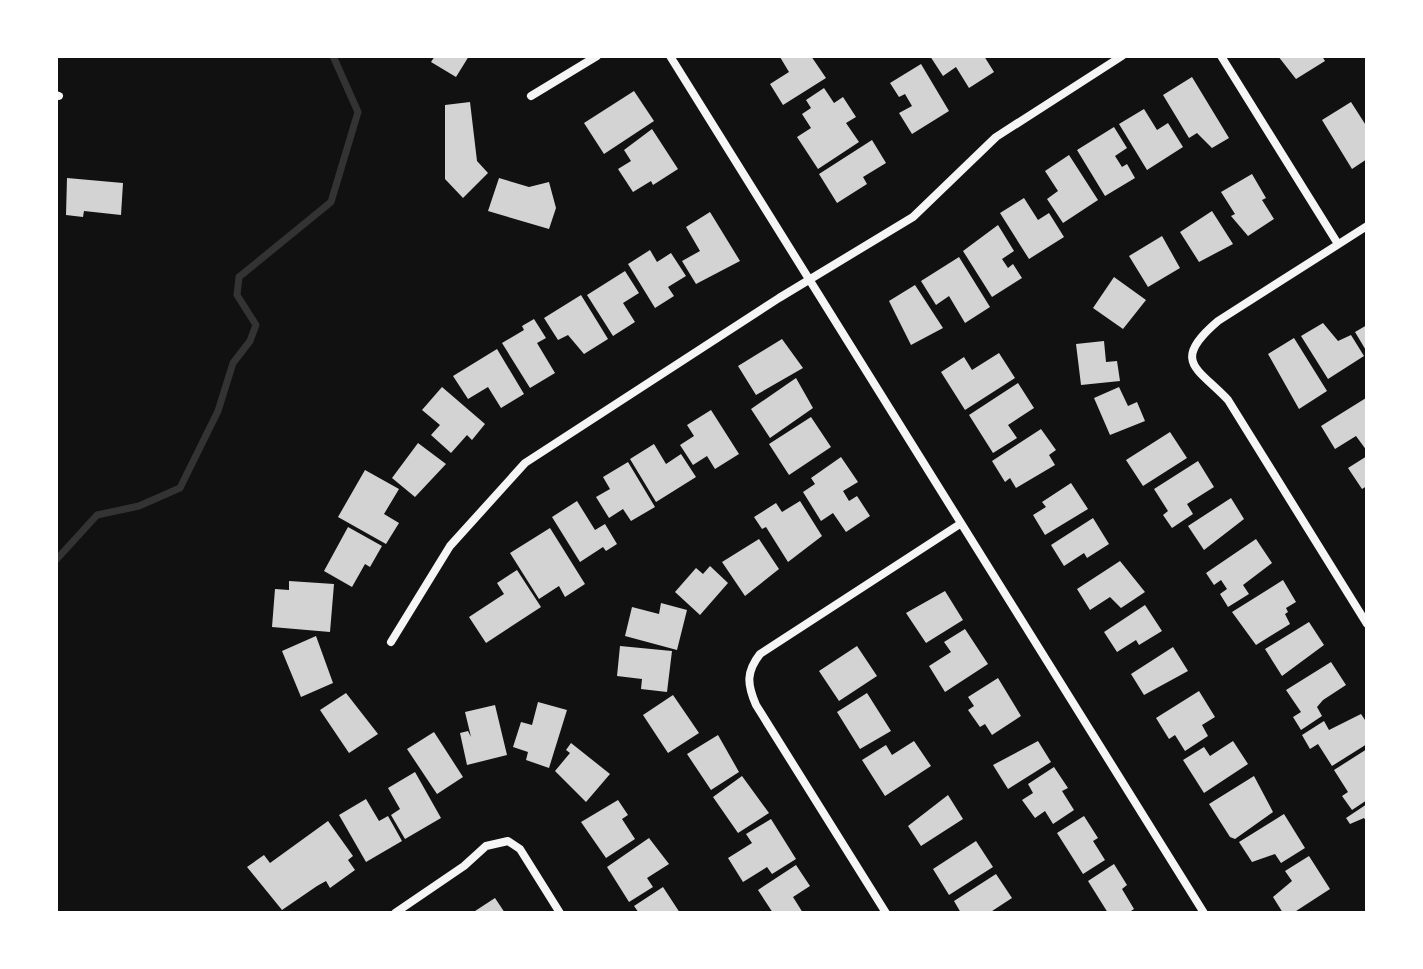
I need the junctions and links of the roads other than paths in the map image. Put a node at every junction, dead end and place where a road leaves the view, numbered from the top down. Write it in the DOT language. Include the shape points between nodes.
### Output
graph roads {
  1 [pos="597,56"];
  2 [pos="670,56"];
  3 [pos="1122,56"];
  4 [pos="1221,56"];
  5 [pos="531,96"];
  6 [pos="1367,226"];
  7 [pos="1338,244"];
  8 [pos="811,280"];
  9 [pos="960,524"];
  10 [pos="1367,624"];
  11 [pos="391,642"];
  12 [pos="395,913"];
  13 [pos="560,913"];
  14 [pos="886,913"];
  15 [pos="1204,913"];
  1 -- 5 [label="street"];
  2 -- 8 [label="street"];
  3 -- 8 [label="street" via="996,137 913,217"];
  4 -- 7 [label="street"];
  6 -- 7 [label="street"];
  7 -- 10 [label="street" via="1218,321 1197,341 1193,361 1202,378 1228,400"];
  8 -- 9 [label="street"];
  8 -- 11 [label="street" via="525,463 450,546"];
  9 -- 14 [label="street" via="760,654 748,679 756,705"];
  9 -- 15 [label="street"];
  12 -- 13 [label="street" via="486,846 508,841 520,849"];
}
